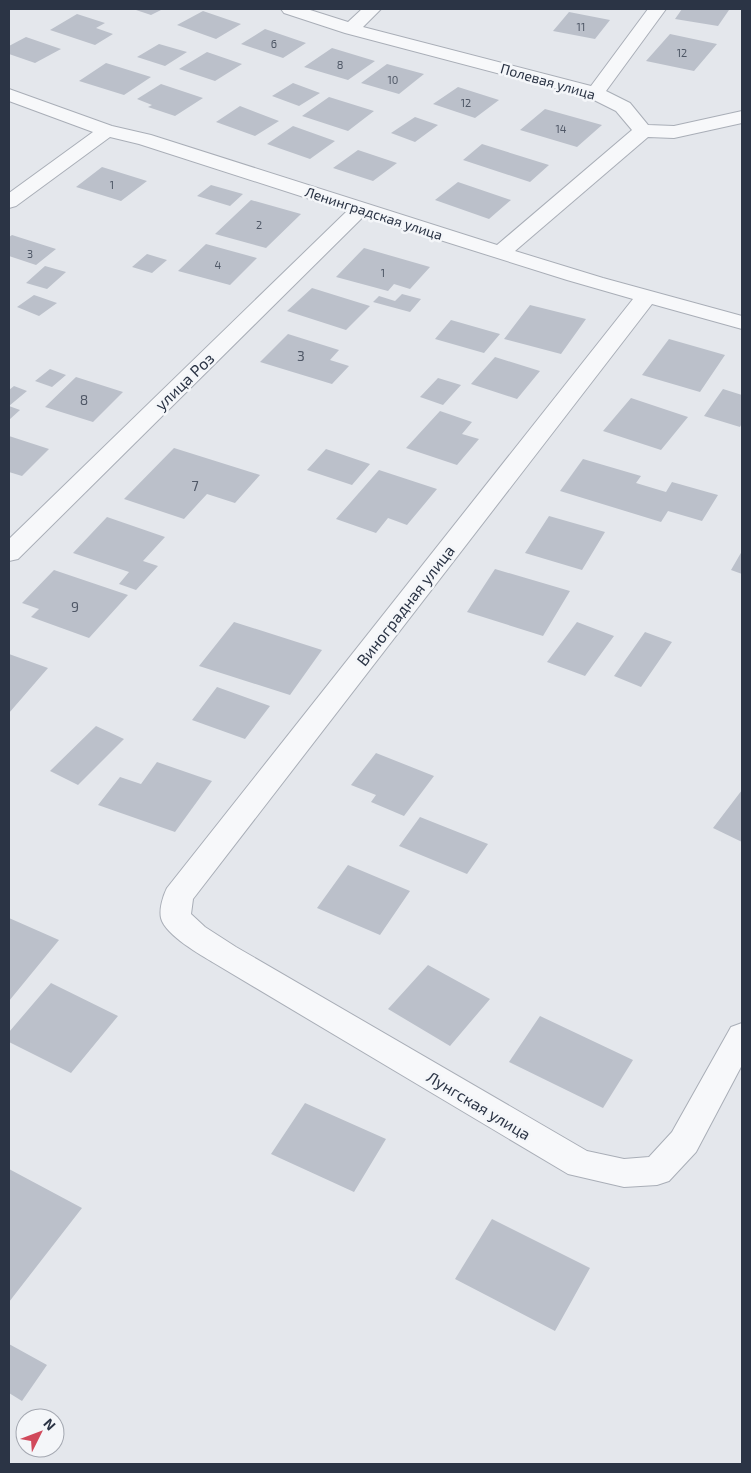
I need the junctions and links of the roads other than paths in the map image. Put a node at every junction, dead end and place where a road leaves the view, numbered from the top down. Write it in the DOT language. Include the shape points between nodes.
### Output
graph roads {
  1 [pos="290,9"];
  2 [pos="372,9"];
  3 [pos="657,9"];
  4 [pos="351,29"];
  5 [pos="596,93"];
  6 [pos="9,95"];
  7 [pos="742,117"];
  8 [pos="107,131"];
  9 [pos="643,131"];
  10 [pos="9,202"];
  11 [pos="360,209"];
  12 [pos="500,253"];
  13 [pos="646,297"];
  14 [pos="742,324"];
  15 [pos="9,553"];
  16 [pos="176,918"];
  17 [pos="742,1036"];
  1 -- 4 [label="street, Полевая улица"];
  2 -- 4 [label="street"];
  3 -- 5 [label="street"];
  4 -- 5 [label="street, Полевая улица"];
  5 -- 9 [label="street, Полевая улица" via="623,107"];
  6 -- 8 [label="street, Ленинградская улица"];
  7 -- 9 [label="street" via="674,132"];
  8 -- 10 [label="street"];
  8 -- 11 [label="street, Ленинградская улица" via="144,139"];
  9 -- 12 [label="street"];
  11 -- 12 [label="street, Ленинградская улица"];
  11 -- 15 [label="street, улица Роз"];
  12 -- 13 [label="street, Ленинградская улица"];
  13 -- 14 [label="street, Ленинградская улица" via="714,313"];
  13 -- 16 [label="street, Виноградная улица" via="178,896"];
  16 -- 17 [label="street, Лунгская улица" via="194,936 225,955 580,1164 606,1170 624,1173 657,1171 684,1142"];
}
